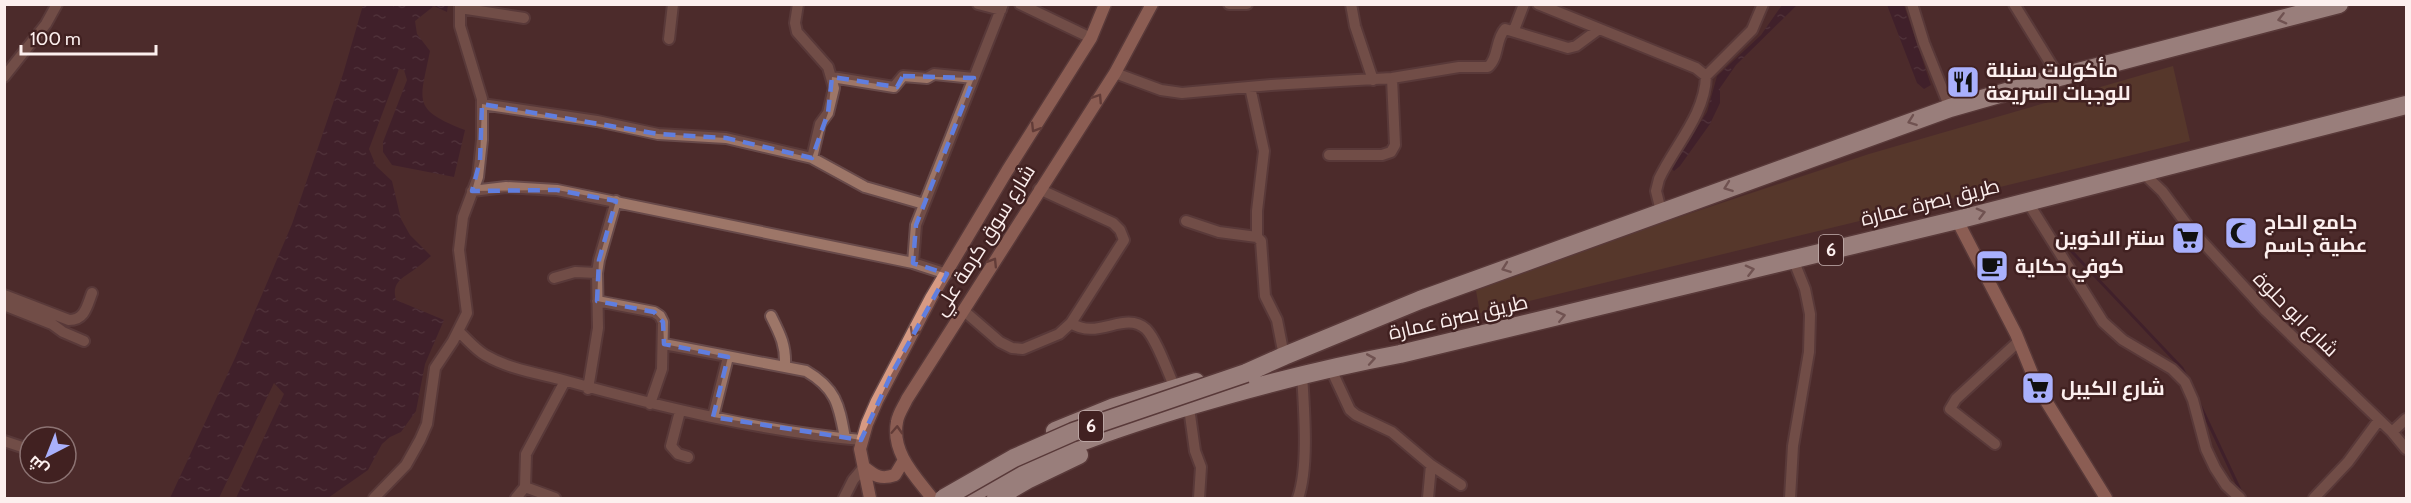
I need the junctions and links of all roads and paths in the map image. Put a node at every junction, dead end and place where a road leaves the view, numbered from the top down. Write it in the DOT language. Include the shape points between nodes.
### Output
graph roads {
  1 [pos="57,4"];
  2 [pos="673,4"];
  3 [pos="798,4"];
  4 [pos="978,4"];
  5 [pos="1020,4"];
  6 [pos="1105,4"];
  7 [pos="1152,4"];
  8 [pos="1229,4"];
  9 [pos="1247,4"];
  10 [pos="1351,4"];
  11 [pos="1524,4"];
  12 [pos="1538,4"];
  13 [pos="1763,4"];
  14 [pos="1912,4"];
  15 [pos="2014,4"];
  16 [pos="2338,4"];
  17 [pos="460,6"];
  18 [pos="1002,7"];
  19 [pos="524,18"];
  20 [pos="1599,28"];
  21 [pos="1514,30"];
  22 [pos="1091,38"];
  23 [pos="669,39"];
  24 [pos="1115,73"];
  25 [pos="1706,76"];
  26 [pos="4,77"];
  27 [pos="832,77"];
  28 [pos="2059,77"];
  29 [pos="974,78"];
  30 [pos="1392,78"];
  31 [pos="1373,80"];
  32 [pos="1250,87"];
  33 [pos="482,104"];
  34 [pos="2406,105"];
  35 [pos="1950,108"];
  36 [pos="1329,155"];
  37 [pos="812,158"];
  38 [pos="2142,172"];
  39 [pos="1039,189"];
  40 [pos="472,191"];
  41 [pos="616,201"];
  42 [pos="2027,201"];
  43 [pos="924,204"];
  44 [pos="1661,211"];
  45 [pos="1957,220"];
  46 [pos="1186,221"];
  47 [pos="1257,237"];
  48 [pos="1793,259"];
  49 [pos="913,262"];
  50 [pos="597,273"];
  51 [pos="947,274"];
  52 [pos="554,278"];
  53 [pos="92,293"];
  54 [pos="4,295"];
  55 [pos="597,301"];
  56 [pos="4,305"];
  57 [pos="963,310"];
  58 [pos="771,316"];
  59 [pos="1071,323"];
  60 [pos="458,331"];
  61 [pos="84,341"];
  62 [pos="2019,341"];
  63 [pos="663,344"];
  64 [pos="1284,356"];
  65 [pos="728,357"];
  66 [pos="785,366"];
  67 [pos="1330,367"];
  68 [pos="1302,374"];
  69 [pos="1249,380"];
  70 [pos="565,381"];
  71 [pos="1175,388"];
  72 [pos="588,389"];
  73 [pos="650,404"];
  74 [pos="680,411"];
  75 [pos="1190,415"];
  76 [pos="713,417"];
  77 [pos="2406,419"];
  78 [pos="2379,420"];
  79 [pos="2392,432"];
  80 [pos="845,438"];
  81 [pos="861,440"];
  82 [pos="1995,444"];
  83 [pos="2406,449"];
  84 [pos="688,456"];
  85 [pos="904,460"];
  86 [pos="1431,465"];
  87 [pos="864,467"];
  88 [pos="1461,485"];
  89 [pos="525,487"];
  90 [pos="2326,494"];
  91 [pos="374,498"];
  92 [pos="516,498"];
  93 [pos="555,498"];
  94 [pos="844,498"];
  95 [pos="870,498"];
  96 [pos="942,498"];
  97 [pos="965,498"];
  98 [pos="996,498"];
  99 [pos="1198,498"];
  100 [pos="1298,498"];
  101 [pos="1428,498"];
  102 [pos="1790,498"];
  103 [pos="2106,498"];
  104 [pos="2240,498"];
  105 [pos="2314,498"];
  1 -- 26 [label="street"];
  2 -- 23 [label="street"];
  3 -- 27 [label="street" via="797,32"];
  4 -- 18 [label="street"];
  5 -- 22 [label="street"];
  6 -- 22 [label="main road, شارع سوق كرمة علي"];
  7 -- 24 [label="main road, شارع سوق كرمة علي"];
  8 -- 9 [label="street"];
  10 -- 31 [label="street"];
  11 -- 21 [label="street"];
  12 -- 20 [label="street"];
  13 -- 25 [label="street" via="1752,30"];
  14 -- 35 [label="street"];
  15 -- 28 [label="street"];
  16 -- 28 [label="highway, طريق بصرة عمارة / 6, one-way"];
  17 -- 19 [label="street"];
  17 -- 33 [label="street" via="460,26"];
  18 -- 29 [label="street"];
  20 -- 21 [label="street" via="1568,48"];
  20 -- 25 [label="street" via="1696,68"];
  21 -- 30 [label="street" via="1504,29 1500,34 1493,63 1488,67 1459,67"];
  22 -- 51 [label="main road, شارع سوق كرمة علي, one-way"];
  24 -- 32 [label="street" via="1161,90 1182,93"];
  39 -- 24 [label="main road, شارع سوق كرمة علي, one-way"];
  25 -- 44 [label="street" via="1699,112 1659,179 1656,191"];
  27 -- 29 [label="street" via="894,87 903,76"];
  27 -- 37 [label="street" via="834,88 828,113 820,124"];
  28 -- 35 [label="highway, طريق بصرة عمارة / 6"];
  29 -- 43 [label="street"];
  30 -- 31 [label="street"];
  30 -- 36 [label="street" via="1395,145 1391,152"];
  31 -- 32 [label="street"];
  32 -- 47 [label="street" via="1264,151"];
  33 -- 37 [label="street" via="658,134 726,138"];
  33 -- 40 [label="street" via="480,161"];
  34 -- 38 [label="highway, طريق بصرة عمارة / 6"];
  35 -- 44 [label="highway, طريق بصرة عمارة / 6, one-way"];
  37 -- 43 [label="street" via="865,187"];
  38 -- 42 [label="highway, طريق بصرة عمارة / 6"];
  38 -- 78 [label="street, شارع ابو حلوة" via="2266,311"];
  57 -- 39 [label="main road, شارع سوق كرمة علي, one-way"];
  39 -- 59 [label="street" via="1113,223 1124,240"];
  40 -- 41 [label="street" via="506,187 557,190"];
  40 -- 60 [label="street" via="463,217 459,250 467,313"];
  41 -- 49 [label="street"];
  41 -- 50 [label="street"];
  45 -- 42 [label="highway, طريق بصرة عمارة / 6, one-way"];
  42 -- 104 [label="street" via="2103,322 2185,382 2215,468"];
  43 -- 49 [label="street" via="916,225"];
  44 -- 64 [label="highway, طريق بصرة عمارة / 6, one-way" via="1420,300"];
  45 -- 48 [label="highway, طريق بصرة عمارة / 6"];
  45 -- 62 [label="main road"];
  46 -- 47 [label="street" via="1219,232"];
  47 -- 64 [label="street" via="1262,247 1264,296 1277,320"];
  67 -- 48 [label="highway, طريق بصرة عمارة / 6, one-way" via="1400,354"];
  48 -- 102 [label="street" via="1805,289 1810,324"];
  49 -- 51 [label="street"];
  50 -- 52 [label="street" via="575,272"];
  50 -- 55 [label="street"];
  51 -- 81 [label="main road, شارع سوق كرمة علي, one-way" via="886,384"];
  53 -- 54 [label="street" via="83,315 76,320"];
  55 -- 63 [label="street" via="654,312 663,322"];
  55 -- 72 [label="street" via="598,328"];
  56 -- 61 [label="street"];
  57 -- 59 [label="street" via="1012,348 1023,349 1059,334"];
  85 -- 57 [label="main road, شارع سوق كرمة علي, one-way" via="896,443 897,420"];
  58 -- 66 [label="street" via="783,338"];
  59 -- 71 [label="street" via="1090,331 1124,323 1146,330"];
  60 -- 70 [label="street" via="484,354 513,368"];
  60 -- 91 [label="street" via="435,368 428,424 420,440 406,465"];
  62 -- 82 [label="street" via="1950,409"];
  62 -- 103 [label="main road" via="2048,408"];
  63 -- 65 [label="street"];
  63 -- 73 [label="street" via="662,369"];
  64 -- 69 [label="highway, طريق بصرة عمارة / 6"];
  64 -- 71 [label="highway"];
  65 -- 66 [label="street"];
  65 -- 76 [label="street"];
  66 -- 80 [label="street" via="822,380 838,404"];
  67 -- 68 [label="highway, طريق بصرة عمارة / 6"];
  67 -- 86 [label="street" via="1350,410 1392,432"];
  68 -- 69 [label="highway, طريق بصرة عمارة / 6"];
  68 -- 75 [label="highway" via="1290,385"];
  68 -- 100 [label="street" via="1303,484"];
  69 -- 96 [label="highway, 6, bridge" via="1073,432 1014,458"];
  69 -- 97 [label="highway, 6" via="1104,432 1011,472"];
  70 -- 72 [label="street"];
  70 -- 89 [label="street" via="526,454"];
  71 -- 96 [label="highway" via="1114,407 1020,446 963,480"];
  72 -- 73 [label="street"];
  73 -- 74 [label="street"];
  74 -- 76 [label="street"];
  74 -- 84 [label="street" via="671,446 678,454"];
  75 -- 98 [label="highway" via="1087,451"];
  75 -- 99 [label="street" via="1201,467"];
  76 -- 80 [label="street"];
  77 -- 79 [label="street"];
  78 -- 79 [label="street, شارع ابو حلوة"];
  78 -- 90 [label="street"];
  79 -- 83 [label="street, شارع ابو حلوة"];
  80 -- 81 [label="street"];
  81 -- 87 [label="main road"];
  85 -- 87 [label="main road" via="895,475 886,478 874,476"];
  85 -- 96 [label="main road, شارع سوق كرمة علي"];
  86 -- 88 [label="street"];
  86 -- 101 [label="street"];
  87 -- 94 [label="street"];
  87 -- 95 [label="main road"];
  89 -- 92 [label="street"];
  89 -- 93 [label="street"];
  90 -- 105 [label="street"];
}
